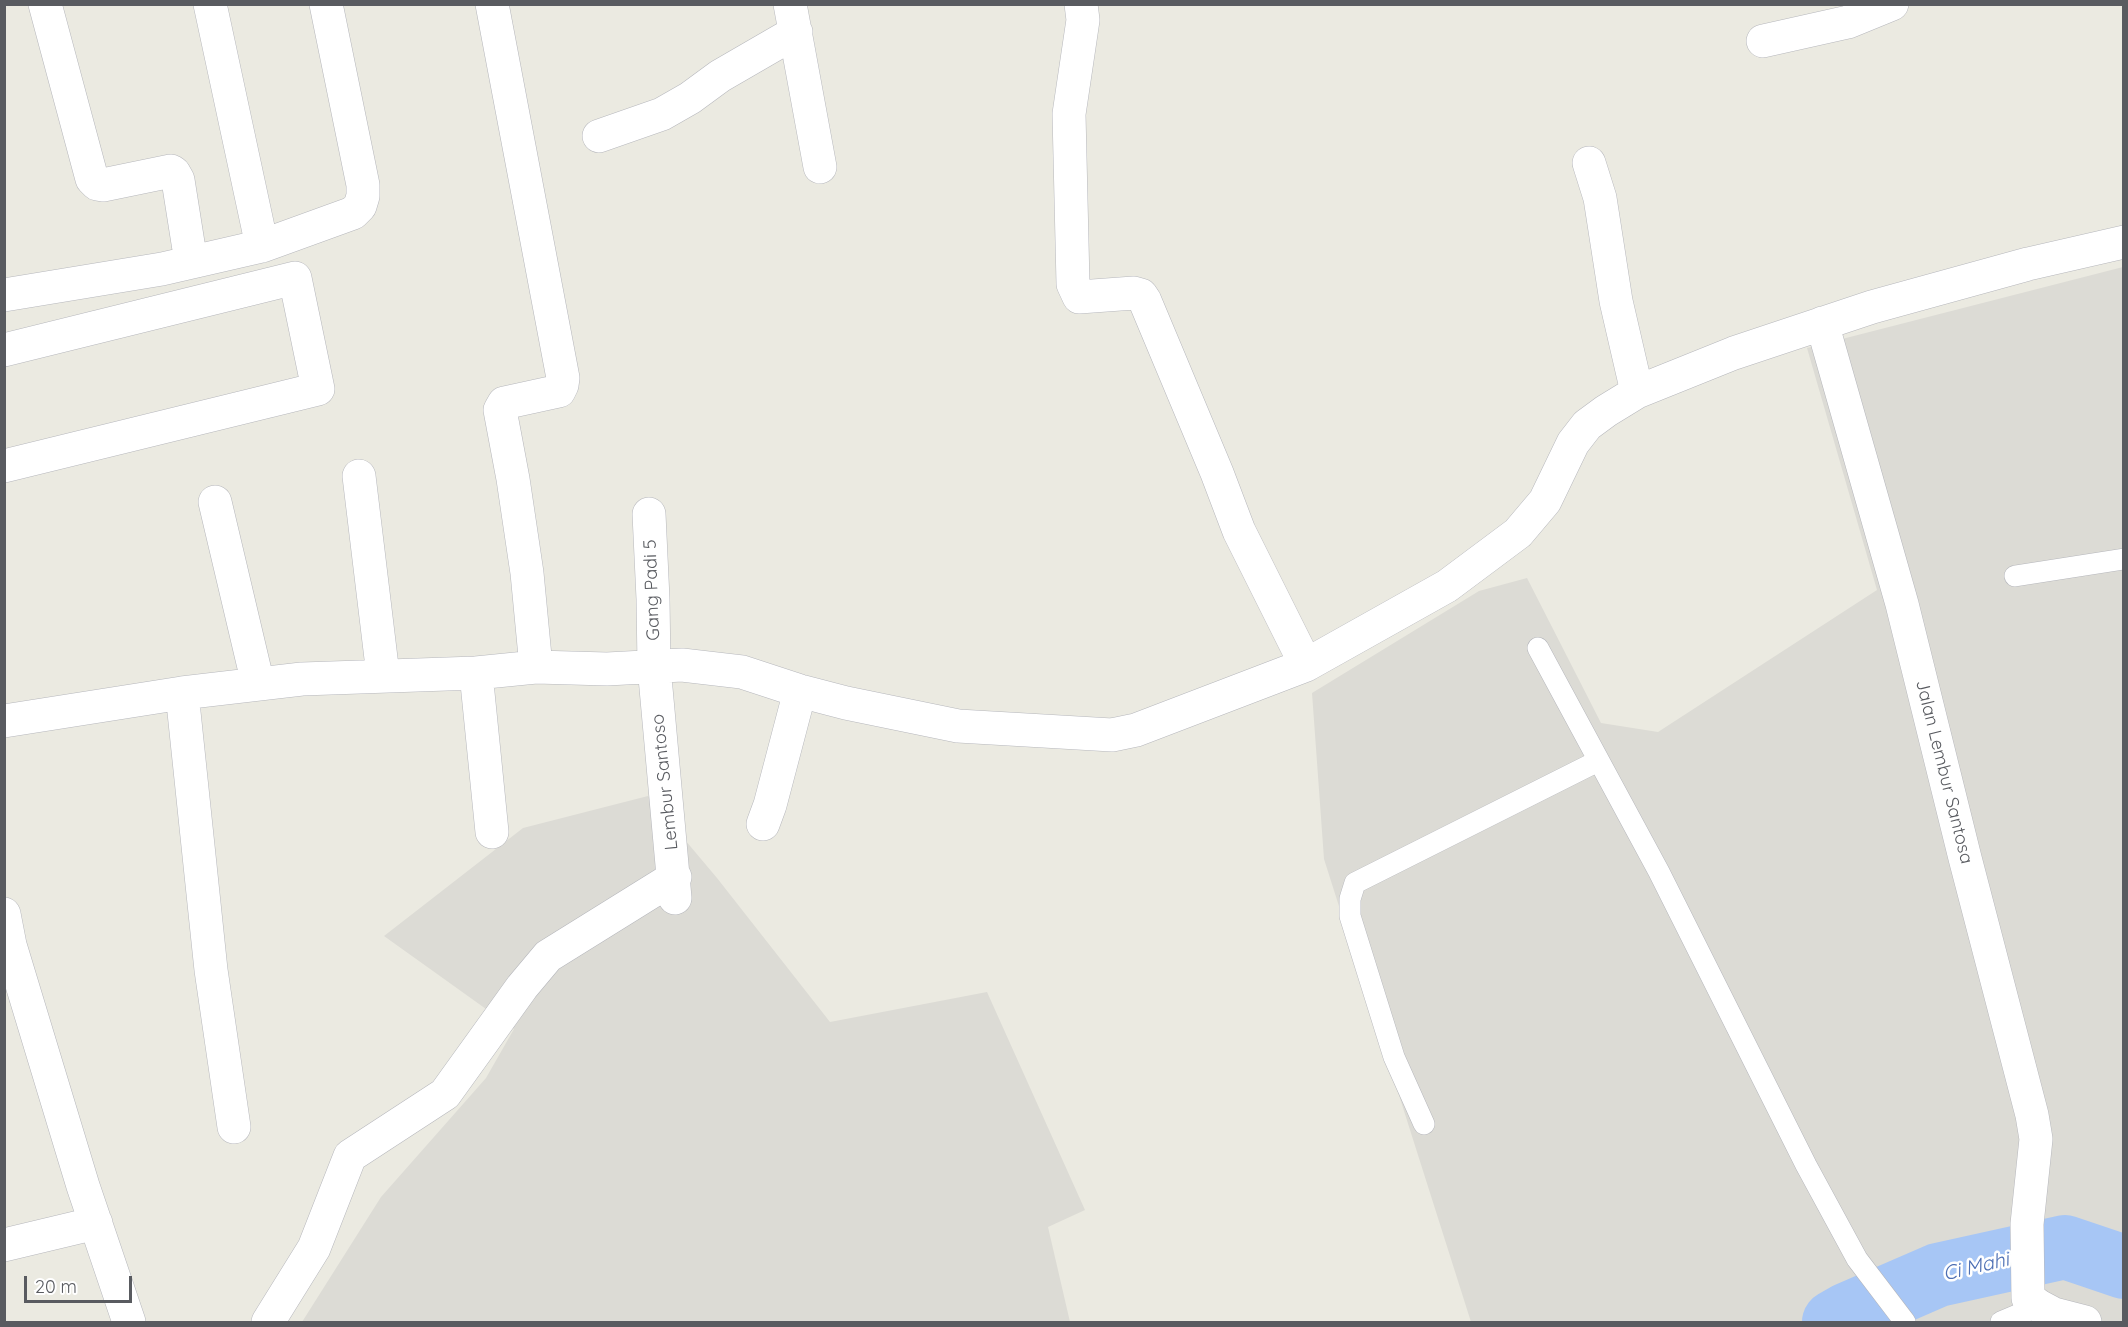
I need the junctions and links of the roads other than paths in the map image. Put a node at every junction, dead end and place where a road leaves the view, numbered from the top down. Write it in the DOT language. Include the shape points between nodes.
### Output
graph roads {
  1 [pos="45,4"];
  2 [pos="210,4"];
  3 [pos="326,4"];
  4 [pos="492,4"];
  5 [pos="1081,4"];
  6 [pos="1892,4"];
  7 [pos="793,18"];
  8 [pos="1763,41"];
  9 [pos="599,136"];
  10 [pos="1589,163"];
  11 [pos="820,166"];
  12 [pos="2124,242"];
  13 [pos="262,246"];
  14 [pos="176,266"];
  15 [pos="4,296"];
  16 [pos="172,308"];
  17 [pos="1822,323"];
  18 [pos="4,350"];
  19 [pos="1637,392"];
  20 [pos="4,466"];
  21 [pos="359,476"];
  22 [pos="214,502"];
  23 [pos="649,514"];
  24 [pos="2124,559"];
  25 [pos="2015,576"];
  26 [pos="1538,648"];
  27 [pos="1306,665"];
  28 [pos="654,666"];
  29 [pos="536,667"];
  30 [pos="476,673"];
  31 [pos="383,675"];
  32 [pos="258,684"];
  33 [pos="800,691"];
  34 [pos="182,693"];
  35 [pos="4,722"];
  36 [pos="1598,761"];
  37 [pos="763,824"];
  38 [pos="492,832"];
  39 [pos="4,914"];
  40 [pos="1424,1124"];
  41 [pos="234,1127"];
  42 [pos="96,1223"];
  43 [pos="4,1245"];
  44 [pos="2038,1306"];
  45 [pos="1905,1322"];
  46 [pos="2004,1322"];
  47 [pos="2079,1322"];
  48 [pos="129,1323"];
  49 [pos="268,1323"];
  1 -- 14 [label="street" via="92,179 103,185 171,171 178,180"];
  2 -- 13 [label="street"];
  3 -- 13 [label="street" via="363,196 353,213"];
  4 -- 29 [label="street" via="563,378 559,391 504,403 500,410 527,573"];
  5 -- 27 [label="street" via="1083,20 1069,114 1073,284 1079,297 1134,293 1145,301 1239,531"];
  6 -- 8 [label="street" via="1848,22"];
  7 -- 9 [label="street" via="690,98 662,114"];
  7 -- 11 [label="street"];
  10 -- 19 [label="street" via="1600,198"];
  12 -- 17 [label="street" via="2028,264"];
  13 -- 14 [label="street"];
  14 -- 15 [label="street"];
  14 -- 16 [label="street"];
  16 -- 18 [label="street"];
  16 -- 20 [label="street" via="295,278 318,389"];
  17 -- 19 [label="street"];
  17 -- 44 [label="street, Jalan Lembur Santosa" via="1902,604 2032,1115 2036,1139 2026,1273 2028,1298"];
  19 -- 27 [label="street" via="1587,425 1573,443 1545,501 1518,533 1447,586"];
  21 -- 31 [label="street"];
  22 -- 32 [label="street"];
  23 -- 28 [label="street, Gang Padi 5"];
  24 -- 25 [label="lane"];
  26 -- 36 [label="lane"];
  27 -- 33 [label="street" via="1136,730 1113,735 958,726"];
  28 -- 29 [label="street"];
  28 -- 33 [label="street" via="742,672"];
  28 -- 49 [label="street, Lembur Santoso" via="675,888 548,956 445,1094 351,1156 314,1248"];
  29 -- 30 [label="street"];
  30 -- 31 [label="street"];
  30 -- 38 [label="street"];
  31 -- 32 [label="street"];
  32 -- 34 [label="street"];
  33 -- 37 [label="street"];
  34 -- 35 [label="street"];
  34 -- 41 [label="street" via="211,970"];
  36 -- 40 [label="lane" via="1355,883 1350,916 1394,1057"];
  36 -- 45 [label="lane" via="1857,1259"];
  39 -- 42 [label="street" via="10,945"];
  42 -- 43 [label="street"];
  42 -- 48 [label="street"];
  44 -- 46 [label="lane"];
  44 -- 47 [label="street"];
}
